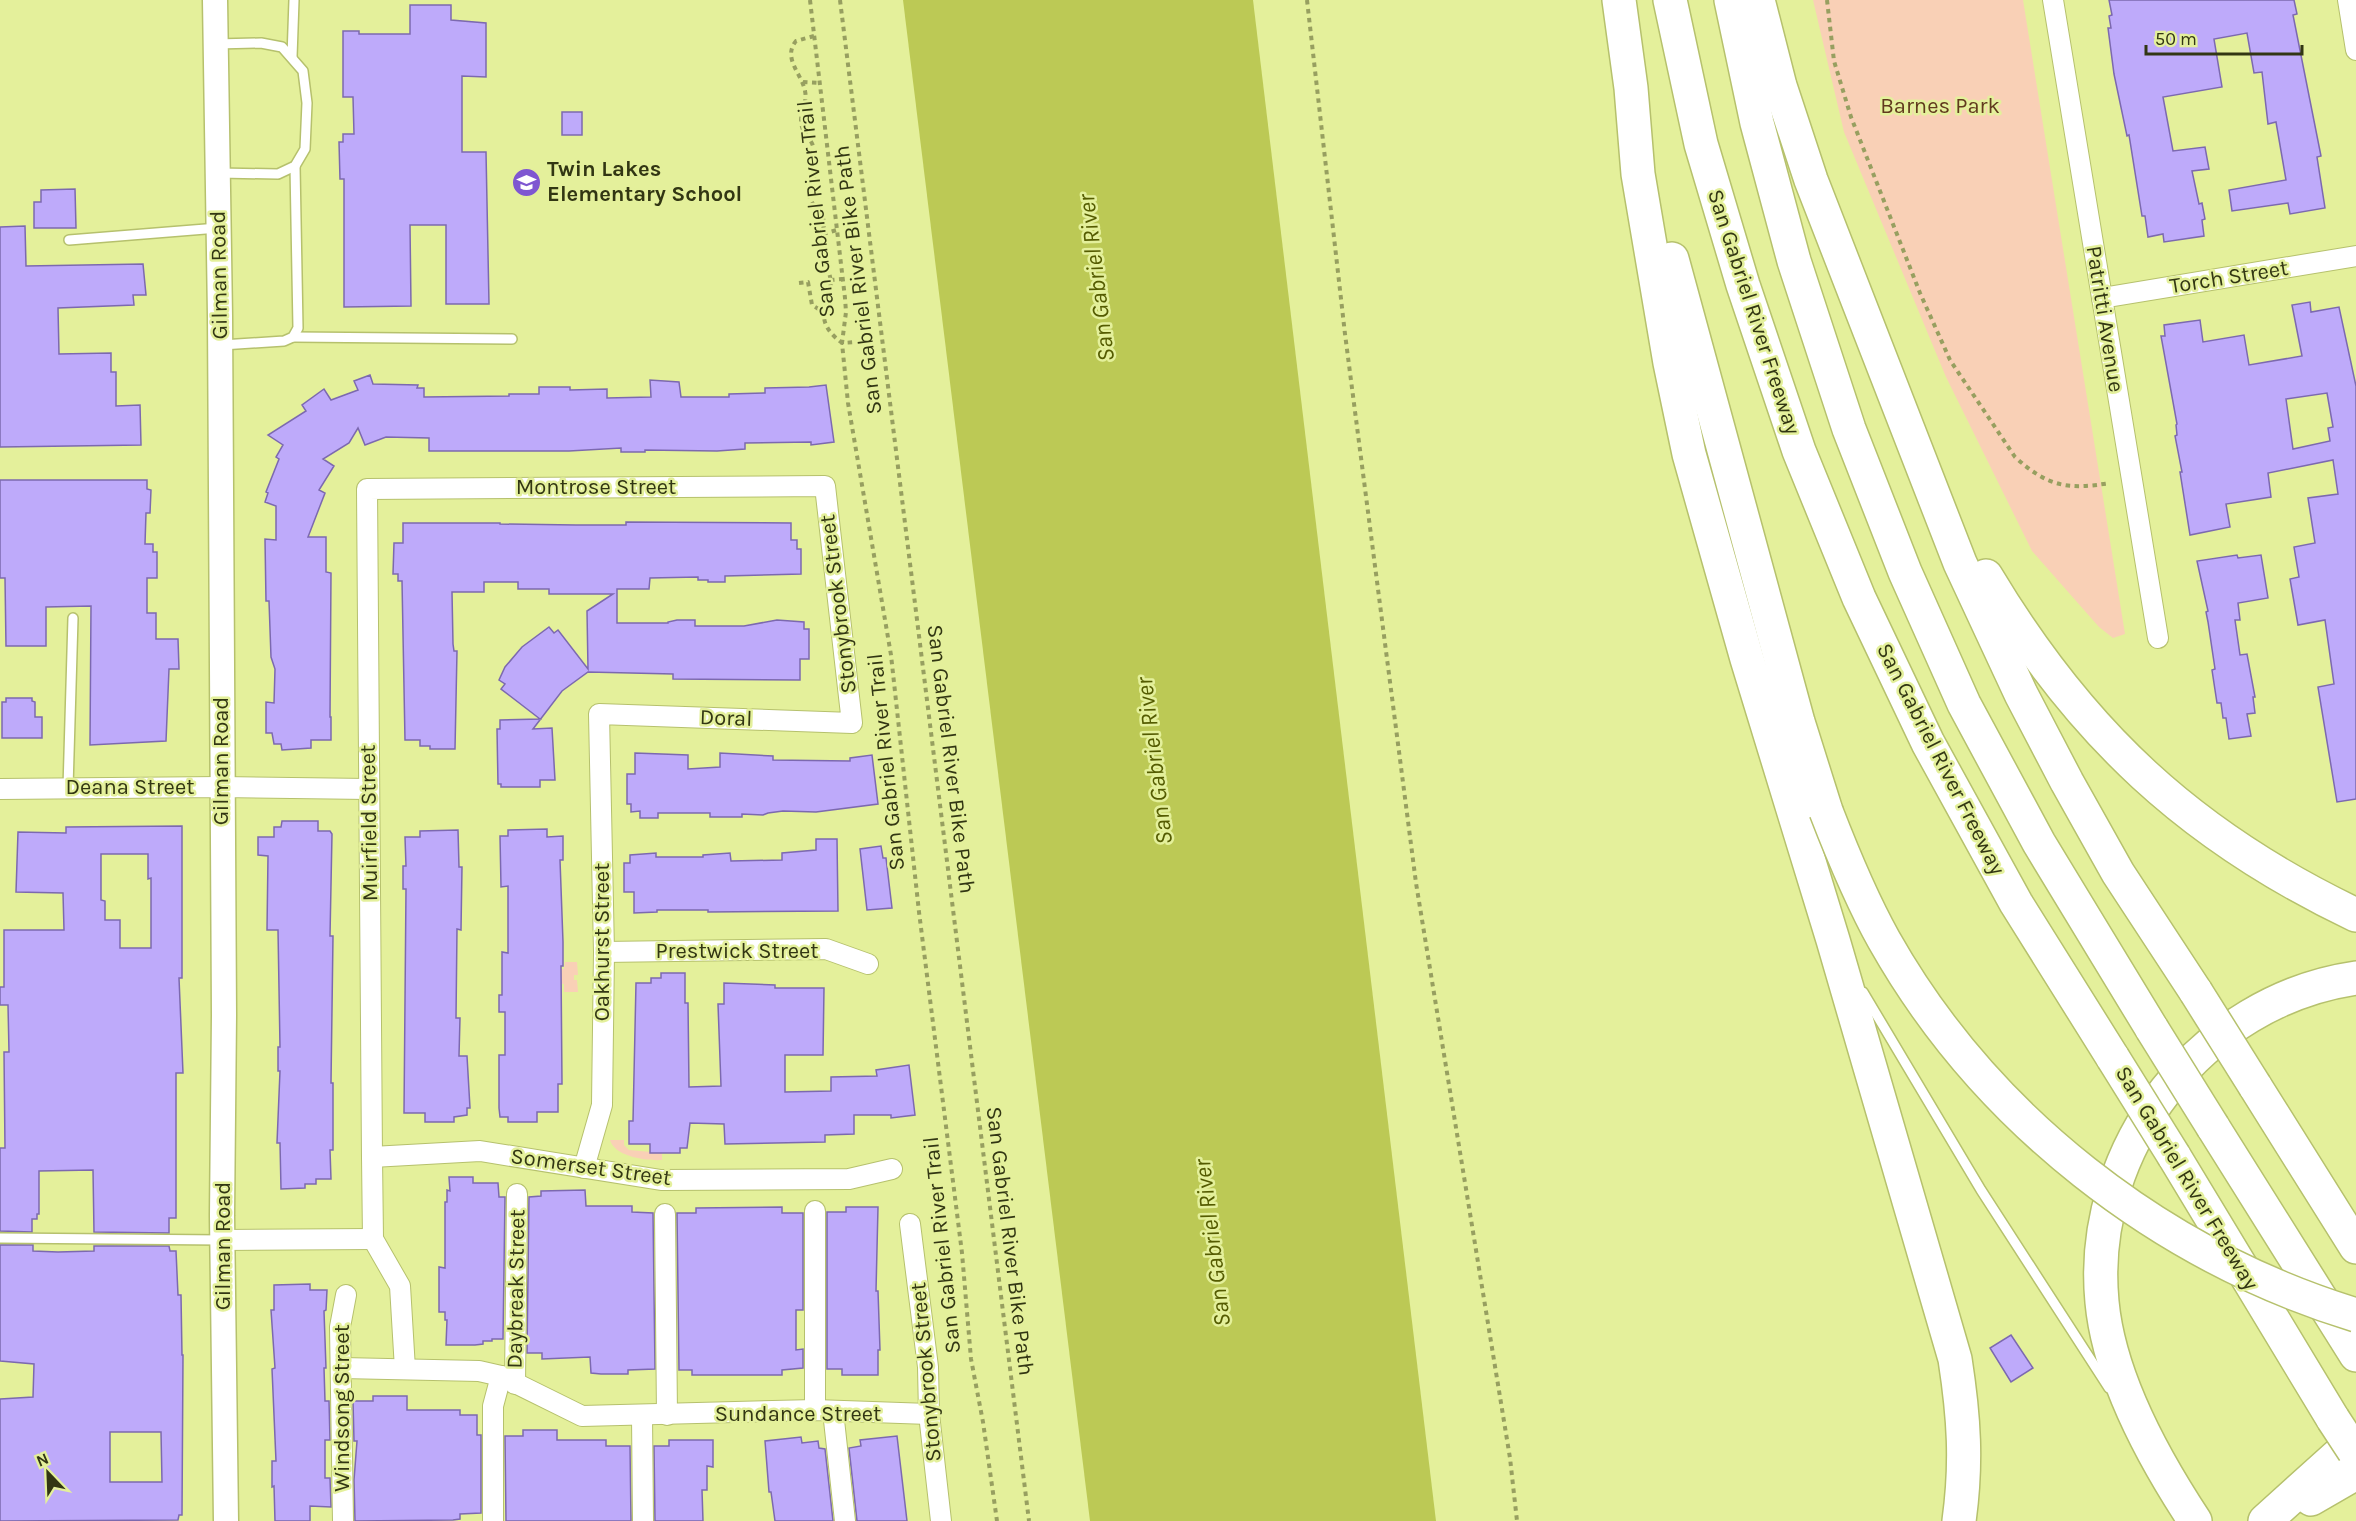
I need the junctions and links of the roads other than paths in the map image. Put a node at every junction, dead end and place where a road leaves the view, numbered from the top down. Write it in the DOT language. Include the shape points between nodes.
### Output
graph roads {
  1 [pos="215,0"];
  2 [pos="294,0"];
  3 [pos="1619,0"];
  4 [pos="1670,0"];
  5 [pos="1731,0"];
  6 [pos="1758,0"];
  7 [pos="2053,0"];
  8 [pos="2348,0"];
  9 [pos="216,44"];
  10 [pos="2356,50"];
  11 [pos="292,57"];
  12 [pos="1631,88"];
  13 [pos="294,166"];
  14 [pos="217,172"];
  15 [pos="218,228"];
  16 [pos="69,240"];
  17 [pos="2356,256"];
  18 [pos="2102,298"];
  19 [pos="293,337"];
  20 [pos="512,339"];
  21 [pos="220,346"];
  22 [pos="1919,455"];
  23 [pos="825,486"];
  24 [pos="367,489"];
  25 [pos="73,618"];
  26 [pos="2158,638"];
  27 [pos="599,714"];
  28 [pos="852,723"];
  29 [pos="221,787"];
  30 [pos="68,788"];
  31 [pos="0,789"];
  32 [pos="368,789"];
  33 [pos="2356,915"];
  34 [pos="1833,940"];
  35 [pos="604,952"];
  36 [pos="868,964"];
  37 [pos="2356,978"];
  38 [pos="372,1157"];
  39 [pos="584,1168"];
  40 [pos="892,1169"];
  41 [pos="517,1194"];
  42 [pos="815,1211"];
  43 [pos="665,1214"];
  44 [pos="910,1224"];
  45 [pos="0,1238"];
  46 [pos="373,1239"];
  47 [pos="222,1240"];
  48 [pos="2356,1247"];
  49 [pos="346,1295"];
  50 [pos="2356,1315"];
  51 [pos="2356,1355"];
  52 [pos="342,1368"];
  53 [pos="405,1369"];
  54 [pos="508,1380"];
  55 [pos="2113,1393"];
  56 [pos="2119,1403"];
  57 [pos="824,1411"];
  58 [pos="929,1414"];
  59 [pos="667,1415"];
  60 [pos="642,1416"];
  61 [pos="2345,1429"];
  62 [pos="2356,1453"];
  63 [pos="2356,1473"];
  64 [pos="2189,1512"];
  65 [pos="226,1521"];
  66 [pos="343,1521"];
  67 [pos="493,1521"];
  68 [pos="643,1521"];
  69 [pos="845,1521"];
  70 [pos="940,1521"];
  71 [pos="1959,1521"];
  72 [pos="2265,1521"];
  73 [pos="2273,1521"];
  1 -- 9 [label="street, Gilman Road"];
  2 -- 11 [label="lane"];
  3 -- 12 [label="highway"];
  4 -- 61 [label="highway, San Gabriel River Freeway, bridge" via="1701,144 1743,285 1799,451 1859,598 1939,763 2016,903"];
  5 -- 51 [label="highway, San Gabriel River Freeway, bridge" via="1756,123 1794,261 1849,429 1905,572 1964,704 2039,843"];
  6 -- 22 [label="highway" via="1810,180"];
  7 -- 18 [label="street, Patritti Avenue"];
  8 -- 10 [label="street"];
  9 -- 11 [label="lane" via="261,43 282,47"];
  9 -- 14 [label="street, Gilman Road"];
  11 -- 13 [label="lane" via="303,71 307,103 305,150"];
  12 -- 34 [label="highway" via="1638,174 1689,453"];
  12 -- 50 [label="highway, bridge" via="1685,311 1798,722 1826,812 1884,940 1956,1045 1995,1089 2106,1190 2156,1224 2235,1267"];
  13 -- 14 [label="lane" via="278,174"];
  13 -- 19 [label="lane" via="298,327"];
  14 -- 15 [label="street, Gilman Road"];
  15 -- 16 [label="lane"];
  15 -- 21 [label="street, Gilman Road"];
  17 -- 18 [label="street, Torch Street"];
  18 -- 26 [label="street, Patritti Avenue"];
  19 -- 20 [label="lane"];
  19 -- 21 [label="lane"];
  21 -- 29 [label="street, Gilman Road"];
  22 -- 33 [label="highway" via="1968,546 2029,645 2077,707 2132,765 2211,832 2303,890"];
  22 -- 48 [label="highway, bridge" via="1960,563 2021,694 2118,873"];
  23 -- 24 [label="street, Montrose Street"];
  23 -- 28 [label="street, Stonybrook Street"];
  24 -- 32 [label="street, Muirfield Street"];
  25 -- 30 [label="lane"];
  27 -- 28 [label="street, Doral"];
  27 -- 35 [label="street, Oakhurst Street"];
  29 -- 30 [label="street, Deana Street"];
  29 -- 32 [label="street, Deana Street"];
  29 -- 47 [label="street, Gilman Road"];
  30 -- 31 [label="street, Deana Street"];
  32 -- 38 [label="street, Muirfield Street"];
  34 -- 55 [label="lane" via="1981,1190"];
  34 -- 71 [label="highway" via="1954,1359 1965,1453"];
  35 -- 36 [label="street, Prestwick Street" via="826,949"];
  35 -- 39 [label="street, Oakhurst Street" via="602,1105"];
  37 -- 64 [label="highway" via="2325,984 2262,1008 2205,1048 2176,1076 2140,1127 2110,1205 2101,1269 2104,1312 2114,1359 2159,1462"];
  38 -- 39 [label="street, Somerset Street" via="480,1151"];
  38 -- 46 [label="street"];
  39 -- 40 [label="street, Somerset Street" via="661,1180 849,1179"];
  41 -- 54 [label="street, Daybreak Street"];
  42 -- 57 [label="street"];
  43 -- 59 [label="street"];
  44 -- 58 [label="street, Stonybrook Street" via="928,1367"];
  45 -- 47 [label="lane"];
  46 -- 47 [label="street"];
  46 -- 53 [label="street" via="400,1286"];
  47 -- 65 [label="street, Gilman Road"];
  49 -- 52 [label="street, Windsong Street" via="340,1327"];
  52 -- 53 [label="street, Daybreak Street"];
  52 -- 66 [label="street, Windsong Street"];
  53 -- 54 [label="street, Daybreak Street" via="479,1371"];
  54 -- 60 [label="street, Daybreak Street" via="582,1416"];
  54 -- 67 [label="street, Daybreak Street" via="493,1406"];
  56 -- 64 [label="lane"];
  57 -- 58 [label="street, Sundance Street"];
  57 -- 59 [label="street, Sundance Street"];
  57 -- 69 [label="street"];
  58 -- 70 [label="street, Stonybrook Street"];
  59 -- 60 [label="street, Daybreak Street"];
  60 -- 68 [label="street"];
  61 -- 62 [label="highway, San Gabriel River Freeway, bridge"];
  61 -- 72 [label="highway"];
  63 -- 73 [label="highway"];
}
